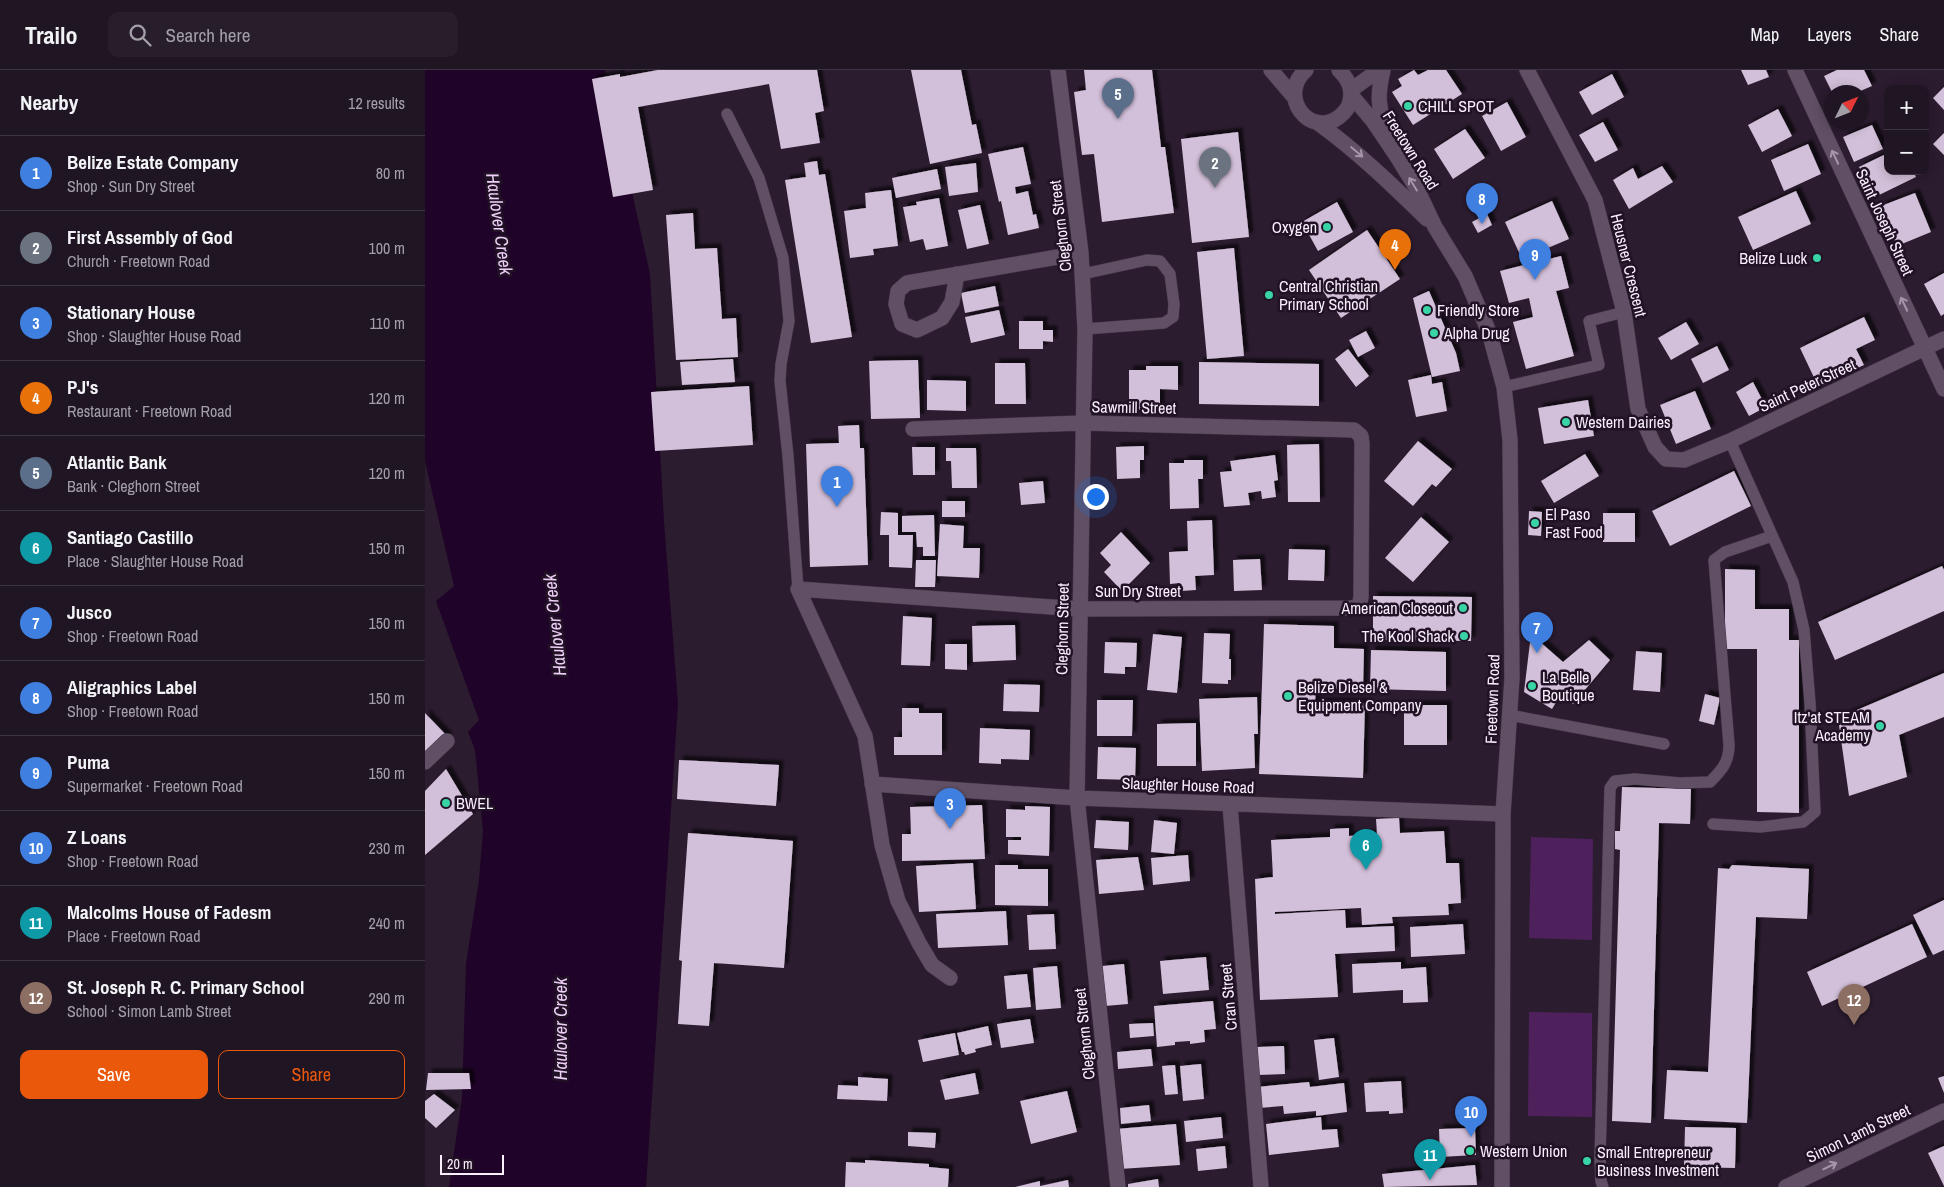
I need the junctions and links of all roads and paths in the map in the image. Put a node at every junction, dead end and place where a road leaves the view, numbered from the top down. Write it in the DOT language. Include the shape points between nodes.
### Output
graph roads {
  1 [pos="1058,70"];
  2 [pos="1271,70"];
  3 [pos="1306,70"];
  4 [pos="1339,70"];
  5 [pos="1379,70"];
  6 [pos="1383,70"];
  7 [pos="1527,70"];
  8 [pos="1795,70"];
  9 [pos="1351,92"];
  10 [pos="1294,97"];
  11 [pos="727,114"];
  12 [pos="1318,123"];
  13 [pos="1396,155"];
  14 [pos="1435,228"];
  15 [pos="1081,253"];
  16 [pos="957,274"];
  17 [pos="1083,274"];
  18 [pos="1624,312"];
  19 [pos="1085,329"];
  20 [pos="1944,339"];
  21 [pos="1925,348"];
  22 [pos="1504,387"];
  23 [pos="1944,389"];
  24 [pos="1083,423"];
  25 [pos="913,428"];
  26 [pos="1730,441"];
  27 [pos="1684,460"];
  28 [pos="1772,536"];
  29 [pos="798,589"];
  30 [pos="1359,607"];
  31 [pos="1080,609"];
  32 [pos="1509,714"];
  33 [pos="447,741"];
  34 [pos="1664,744"];
  35 [pos="425,762"];
  36 [pos="872,784"];
  37 [pos="1077,798"];
  38 [pos="1230,805"];
  39 [pos="1503,814"];
  40 [pos="1713,824"];
  41 [pos="950,978"];
  42 [pos="1944,1111"];
  43 [pos="1118,1187"];
  44 [pos="1261,1187"];
  45 [pos="1502,1187"];
  46 [pos="1603,1187"];
  47 [pos="1786,1187"];
  1 -- 15 [label="street, Cleghorn Street"];
  2 -- 10 [label="street"];
  3 -- 10 [label="street" via="1296,82"];
  4 -- 9 [label="street, Freetown Road"];
  5 -- 9 [label="street"];
  6 -- 13 [label="street" via="1379,111"];
  7 -- 18 [label="street, Heusner Crescent" via="1595,200"];
  21 -- 8 [label="street, Saint Joseph Street, one-way"];
  9 -- 12 [label="street" via="1345,112 1328,122"];
  9 -- 13 [label="street, Freetown Road"];
  10 -- 12 [label="street, Freetown Road" via="1302,114"];
  11 -- 29 [label="lane" via="759,178 783,258 789,321 779,381"];
  12 -- 14 [label="street, Freetown Road, one-way" via="1377,170"];
  14 -- 13 [label="street, Freetown Road, one-way" via="1417,189"];
  14 -- 22 [label="street, Freetown Road" via="1465,276 1486,324"];
  15 -- 16 [label="street"];
  15 -- 17 [label="street, Cleghorn Street"];
  17 -- 19 [label="street, Cleghorn Street"];
  17 -- 19 [label="lane" via="1147,260 1160,261 1170,274 1174,304 1173,317 1165,323"];
  18 -- 22 [label="lane" via="1589,321 1599,365"];
  18 -- 27 [label="street, Heusner Crescent" via="1638,409 1655,447 1666,459"];
  19 -- 24 [label="street, Cleghorn Street"];
  20 -- 21 [label="street, Saint Peter Street"];
  21 -- 23 [label="street, Saint Joseph Street"];
  21 -- 26 [label="street, Saint Peter Street"];
  22 -- 32 [label="street, Freetown Road" via="1510,440"];
  24 -- 25 [label="street, Sawmill Street"];
  24 -- 30 [label="street, Sawmill Street" via="1354,430 1361,436 1362,444"];
  24 -- 31 [label="street, Cleghorn Street"];
  26 -- 27 [label="street, Saint Peter Street"];
  26 -- 28 [label="lane"];
  28 -- 40 [label="lane" via="1793,582 1804,630 1815,812 1803,822 1761,827"];
  28 -- 46 [label="lane" via="1725,552 1714,560 1729,744 1729,756 1723,769 1710,782 1635,779 1615,781 1610,788 1600,1158"];
  29 -- 31 [label="street, Sun Dry Street"];
  29 -- 36 [label="street" via="865,736"];
  30 -- 31 [label="street, Sun Dry Street"];
  31 -- 37 [label="street, Cleghorn Street"];
  32 -- 34 [label="lane"];
  32 -- 39 [label="street, Freetown Road"];
  33 -- 35 [label="street"];
  36 -- 37 [label="street, Slaughter House Road"];
  36 -- 41 [label="street" via="881,845 898,901 932,965"];
  37 -- 38 [label="street, Slaughter House Road"];
  37 -- 43 [label="street, Cleghorn Street"];
  38 -- 39 [label="street, Slaughter House Road"];
  38 -- 44 [label="street, Cran Street"];
  39 -- 45 [label="street, Freetown Road"];
  47 -- 42 [label="street, Simon Lamb Street, one-way"];
}
